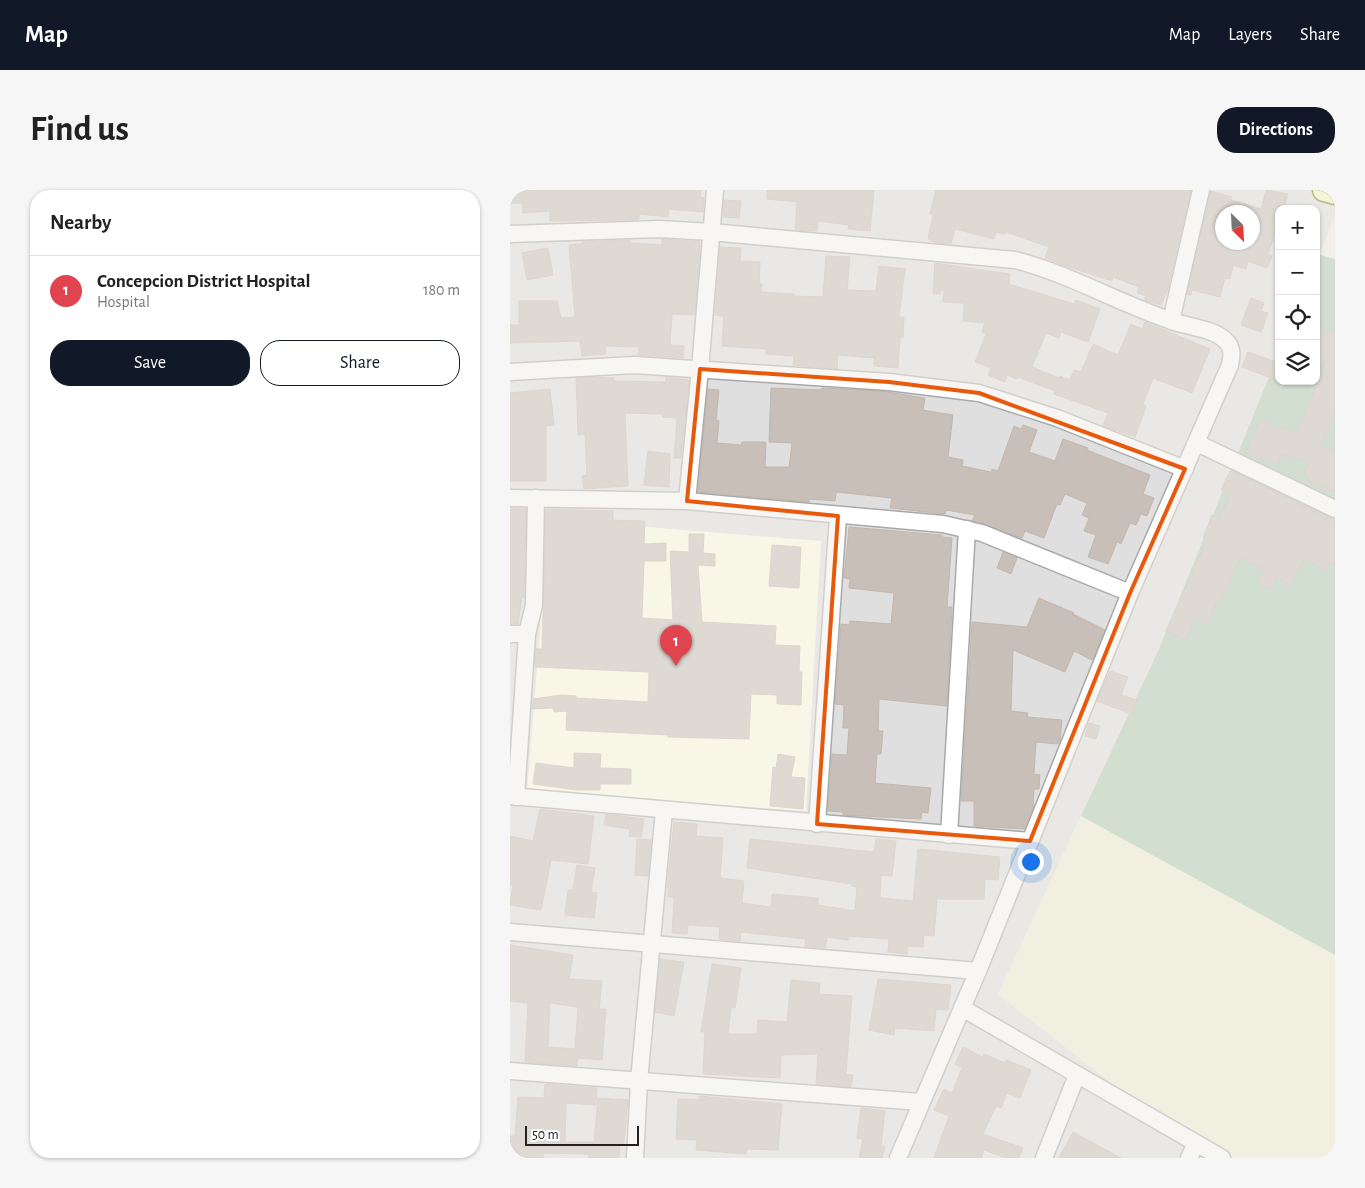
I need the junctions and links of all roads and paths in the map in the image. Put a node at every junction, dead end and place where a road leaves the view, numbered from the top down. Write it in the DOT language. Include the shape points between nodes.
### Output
graph roads {
  1 [pos="715,190"];
  2 [pos="1201,190"];
  3 [pos="1324,190"];
  4 [pos="1335,193"];
  5 [pos="711,232"];
  6 [pos="510,234"];
  7 [pos="1170,321"];
  8 [pos="700,369"];
  9 [pos="510,372"];
  10 [pos="1197,443"];
  11 [pos="1185,469"];
  12 [pos="510,498"];
  13 [pos="536,498"];
  14 [pos="687,501"];
  15 [pos="1335,508"];
  16 [pos="838,516"];
  17 [pos="967,529"];
  18 [pos="1130,593"];
  19 [pos="510,634"];
  20 [pos="528,634"];
  21 [pos="513,797"];
  22 [pos="664,810"];
  23 [pos="817,824"];
  24 [pos="949,835"];
  25 [pos="1030,841"];
  26 [pos="510,932"];
  27 [pos="652,945"];
  28 [pos="978,971"];
  29 [pos="962,1008"];
  30 [pos="510,1071"];
  31 [pos="1077,1075"];
  32 [pos="639,1082"];
  33 [pos="921,1102"];
  34 [pos="1196,1143"];
  35 [pos="635,1158"];
  36 [pos="898,1158"];
  37 [pos="1044,1158"];
  38 [pos="1189,1158"];
  39 [pos="1222,1158"];
  1 -- 5 [label="street"];
  2 -- 7 [label="street"];
  3 -- 4 [label="main road"];
  5 -- 6 [label="street" via="659,229"];
  5 -- 7 [label="street" via="1015,260 1063,275"];
  5 -- 8 [label="street"];
  7 -- 10 [label="street" via="1218,335 1232,352 1230,365"];
  8 -- 9 [label="street" via="634,365"];
  8 -- 11 [label="street" via="889,382 979,393 1057,418"];
  8 -- 14 [label="street"];
  10 -- 11 [label="street"];
  10 -- 15 [label="street"];
  11 -- 18 [label="street"];
  12 -- 13 [label="street"];
  13 -- 14 [label="street"];
  13 -- 20 [label="street" via="534,605"];
  14 -- 16 [label="street"];
  16 -- 17 [label="street"];
  16 -- 23 [label="street"];
  17 -- 18 [label="street"];
  17 -- 24 [label="street"];
  18 -- 25 [label="street"];
  19 -- 20 [label="street"];
  20 -- 21 [label="street"];
  21 -- 22 [label="street"];
  22 -- 23 [label="street"];
  22 -- 27 [label="street"];
  23 -- 24 [label="street"];
  24 -- 25 [label="street"];
  25 -- 28 [label="street"];
  26 -- 27 [label="street"];
  27 -- 28 [label="street"];
  27 -- 32 [label="street"];
  28 -- 29 [label="street"];
  29 -- 31 [label="street"];
  29 -- 33 [label="street"];
  30 -- 32 [label="street"];
  31 -- 34 [label="street"];
  31 -- 37 [label="street"];
  32 -- 33 [label="street"];
  32 -- 35 [label="street"];
  33 -- 36 [label="street"];
  34 -- 38 [label="street"];
  34 -- 39 [label="street"];
}
